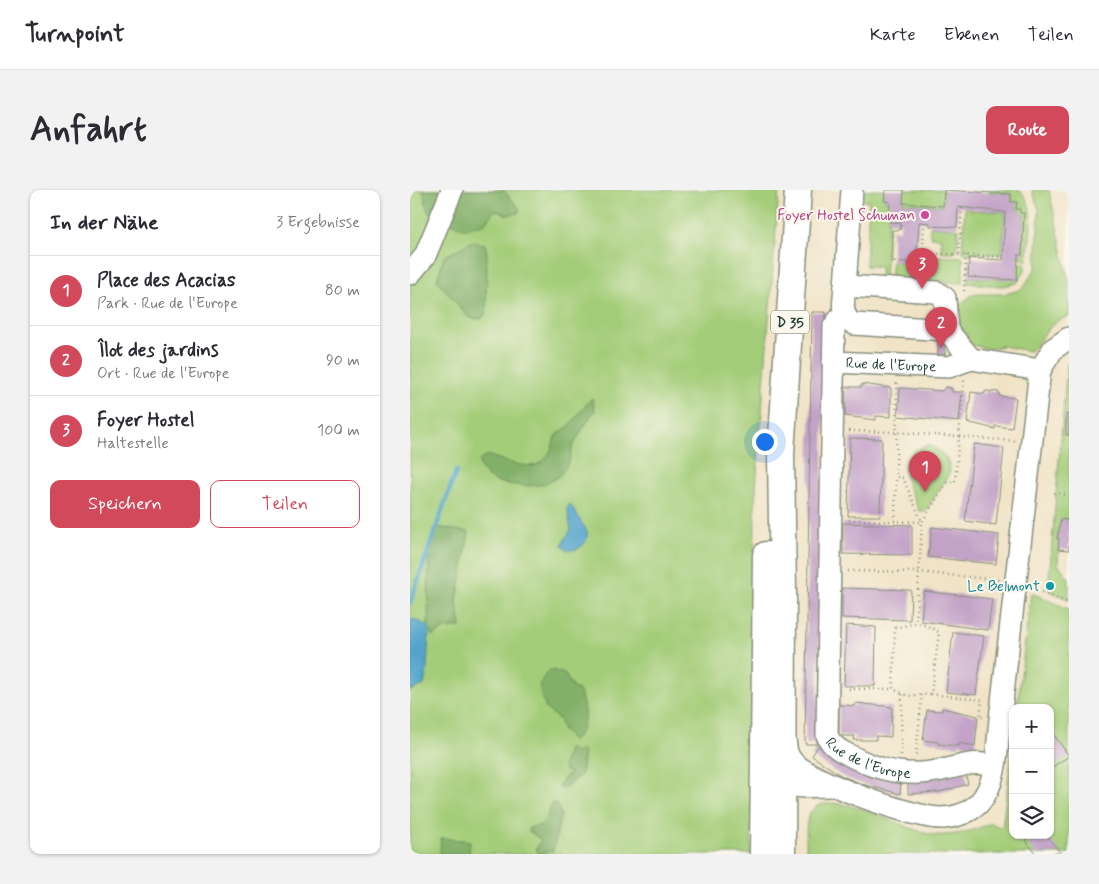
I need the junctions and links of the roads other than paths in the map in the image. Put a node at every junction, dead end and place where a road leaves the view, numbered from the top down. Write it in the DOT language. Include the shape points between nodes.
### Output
graph roads {
  1 [pos="452,190"];
  2 [pos="798,190"];
  3 [pos="852,190"];
  4 [pos="410,274"];
  5 [pos="845,286"];
  6 [pos="843,314"];
  7 [pos="947,330"];
  8 [pos="1069,338"];
  9 [pos="970,360"];
  10 [pos="833,362"];
  11 [pos="1040,370"];
  12 [pos="781,453"];
  13 [pos="994,766"];
  14 [pos="783,777"];
  15 [pos="763,854"];
  16 [pos="782,854"];
  17 [pos="787,854"];
  1 -- 4 [label="street" via="425,256"];
  2 -- 12 [label="main road, D 35"];
  3 -- 5 [label="street"];
  5 -- 6 [label="street"];
  5 -- 7 [label="street" via="936,292 945,298"];
  6 -- 7 [label="street" via="854,324"];
  6 -- 10 [label="street" via="834,326"];
  7 -- 9 [label="street"];
  8 -- 11 [label="street" via="1053,349"];
  9 -- 10 [label="street, Rue de l'Europe" via="949,367"];
  9 -- 11 [label="street, Rue de l'Europe"];
  10 -- 13 [label="street, Rue de l'Europe" via="827,735 830,742 866,764 908,773 935,772 970,763"];
  11 -- 13 [label="street"];
  12 -- 14 [label="main road, D 35"];
  12 -- 14 [label="main road, D 35" via="767,532 764,612"];
  13 -- 14 [label="street" via="985,794 971,809 956,816 940,818 830,786"];
  14 -- 15 [label="main road, D 35"];
  14 -- 16 [label="main road, D 35"];
  14 -- 17 [label="street" via="793,794 788,802"];
}
